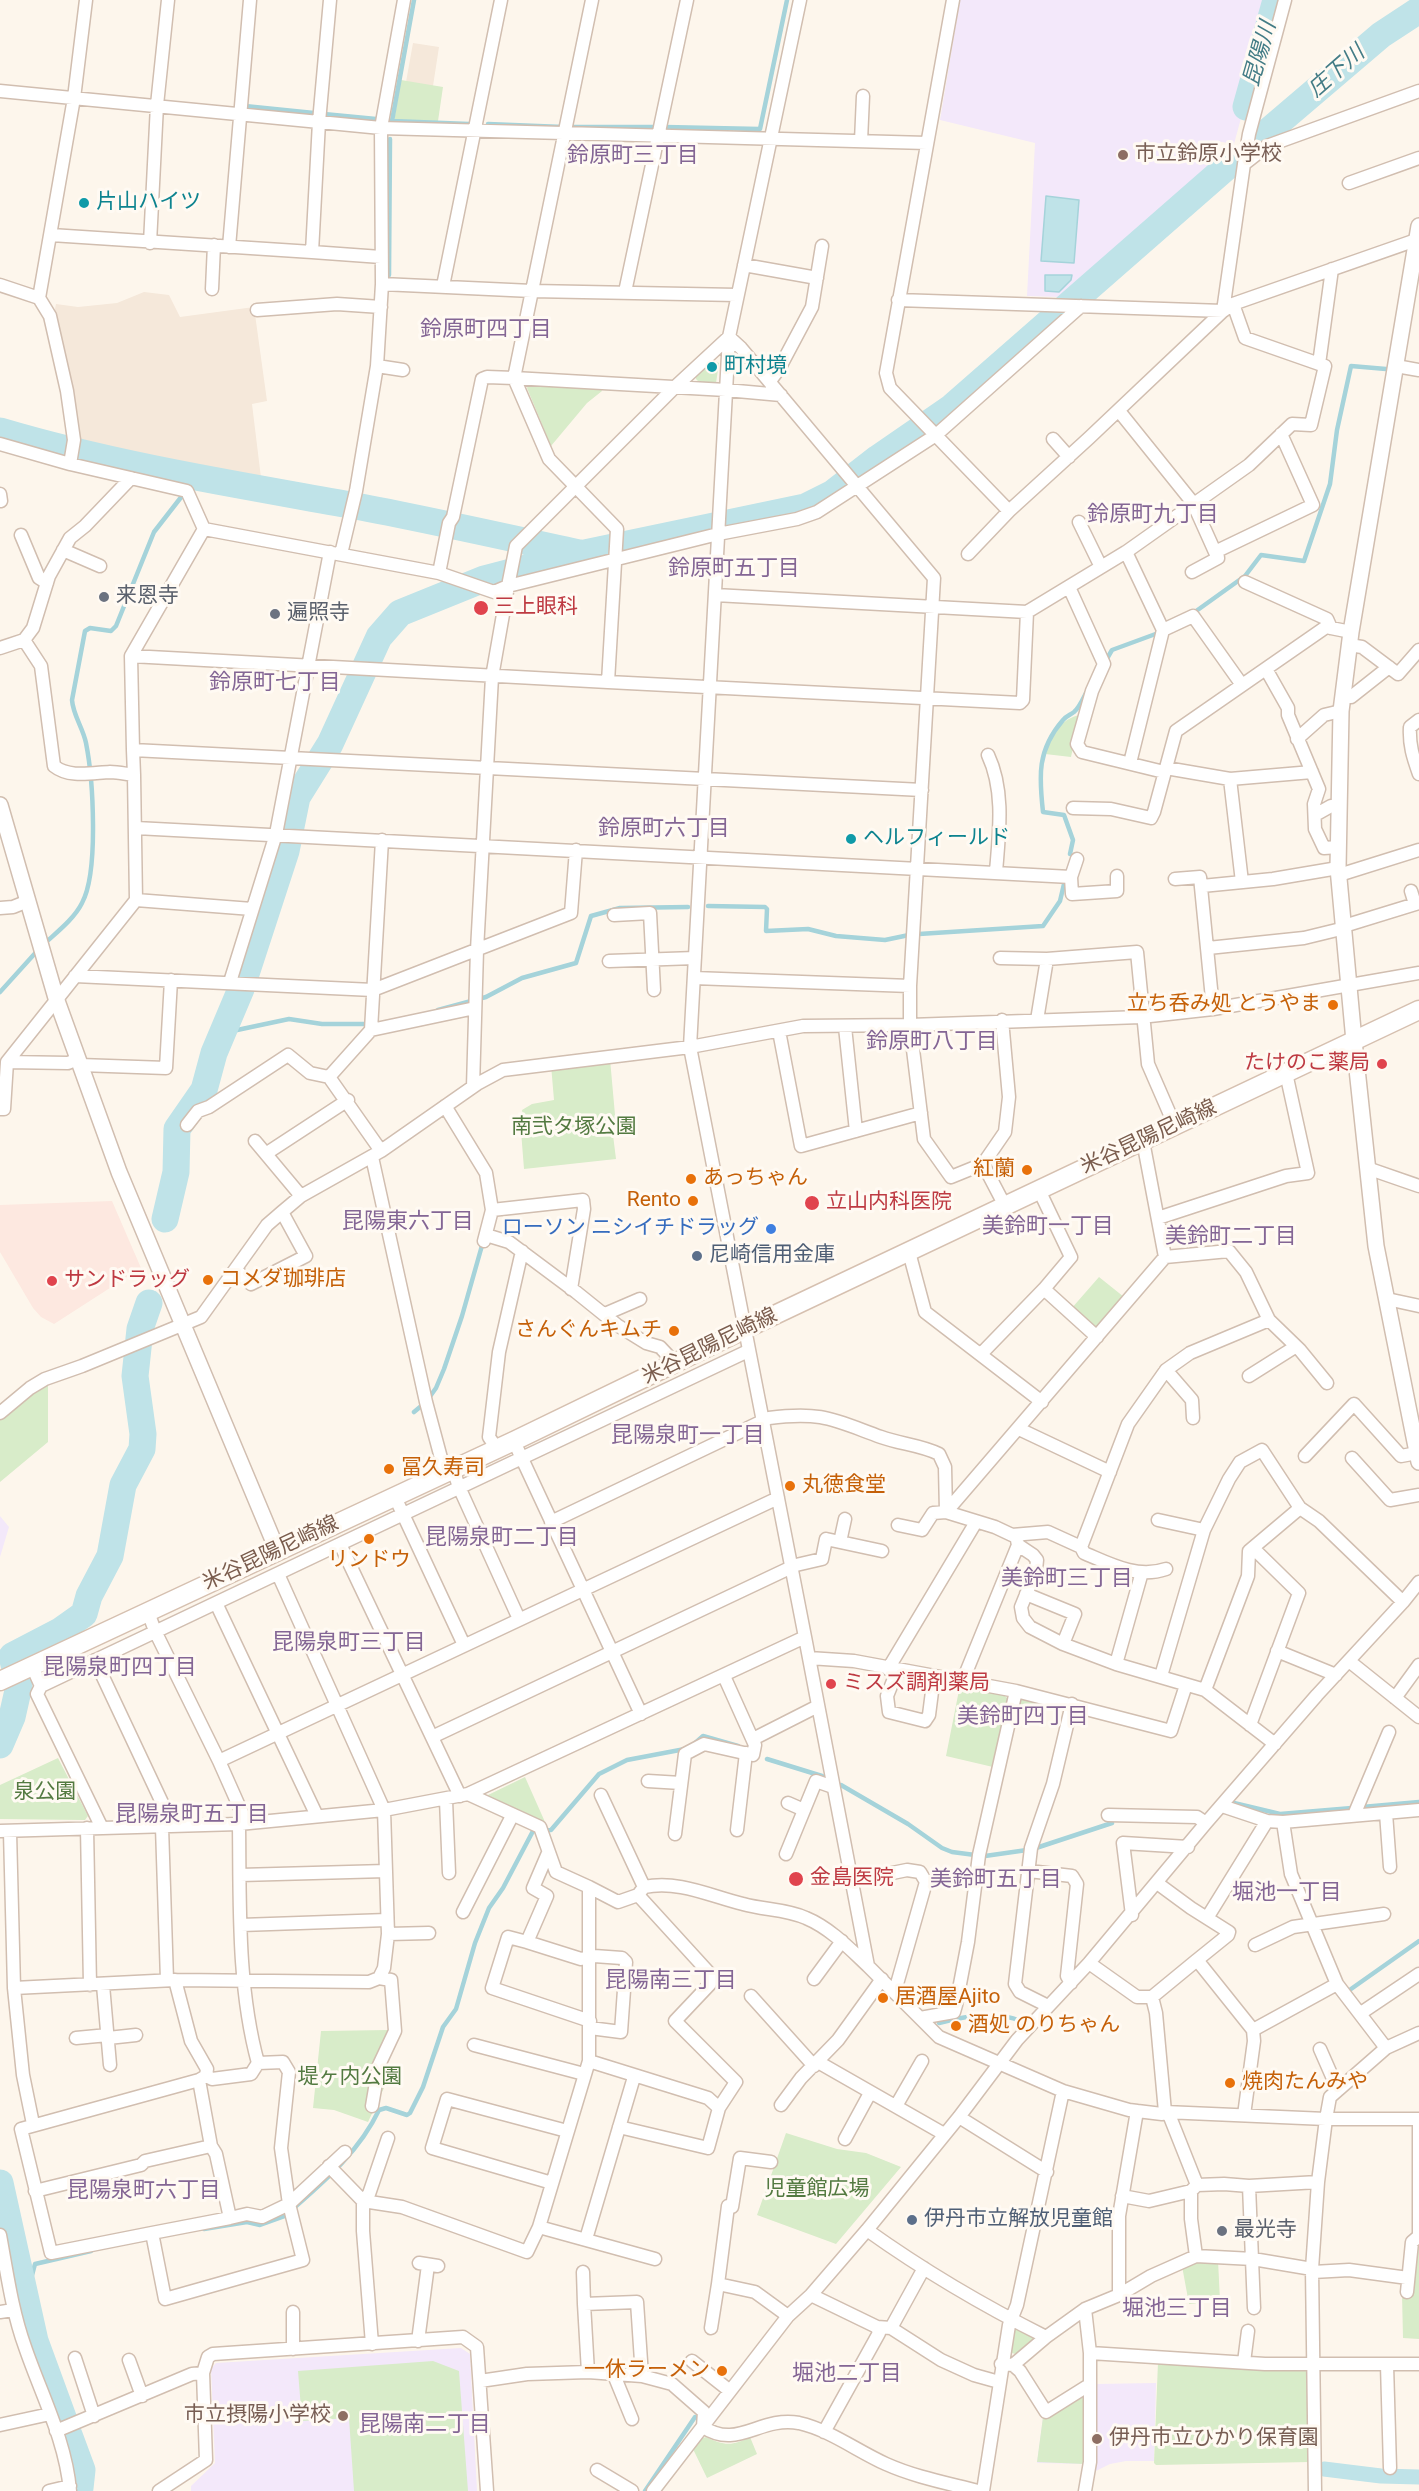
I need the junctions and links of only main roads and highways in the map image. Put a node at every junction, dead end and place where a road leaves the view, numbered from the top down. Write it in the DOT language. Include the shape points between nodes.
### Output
graph roads {
  1 [pos="1419,1010"];
  2 [pos="5,1679"];
  1 -- 2 [label="main road, 米谷昆陽尼崎線" via="744,1329 518,1449 497,1449 452,1476 395,1497"];
}
